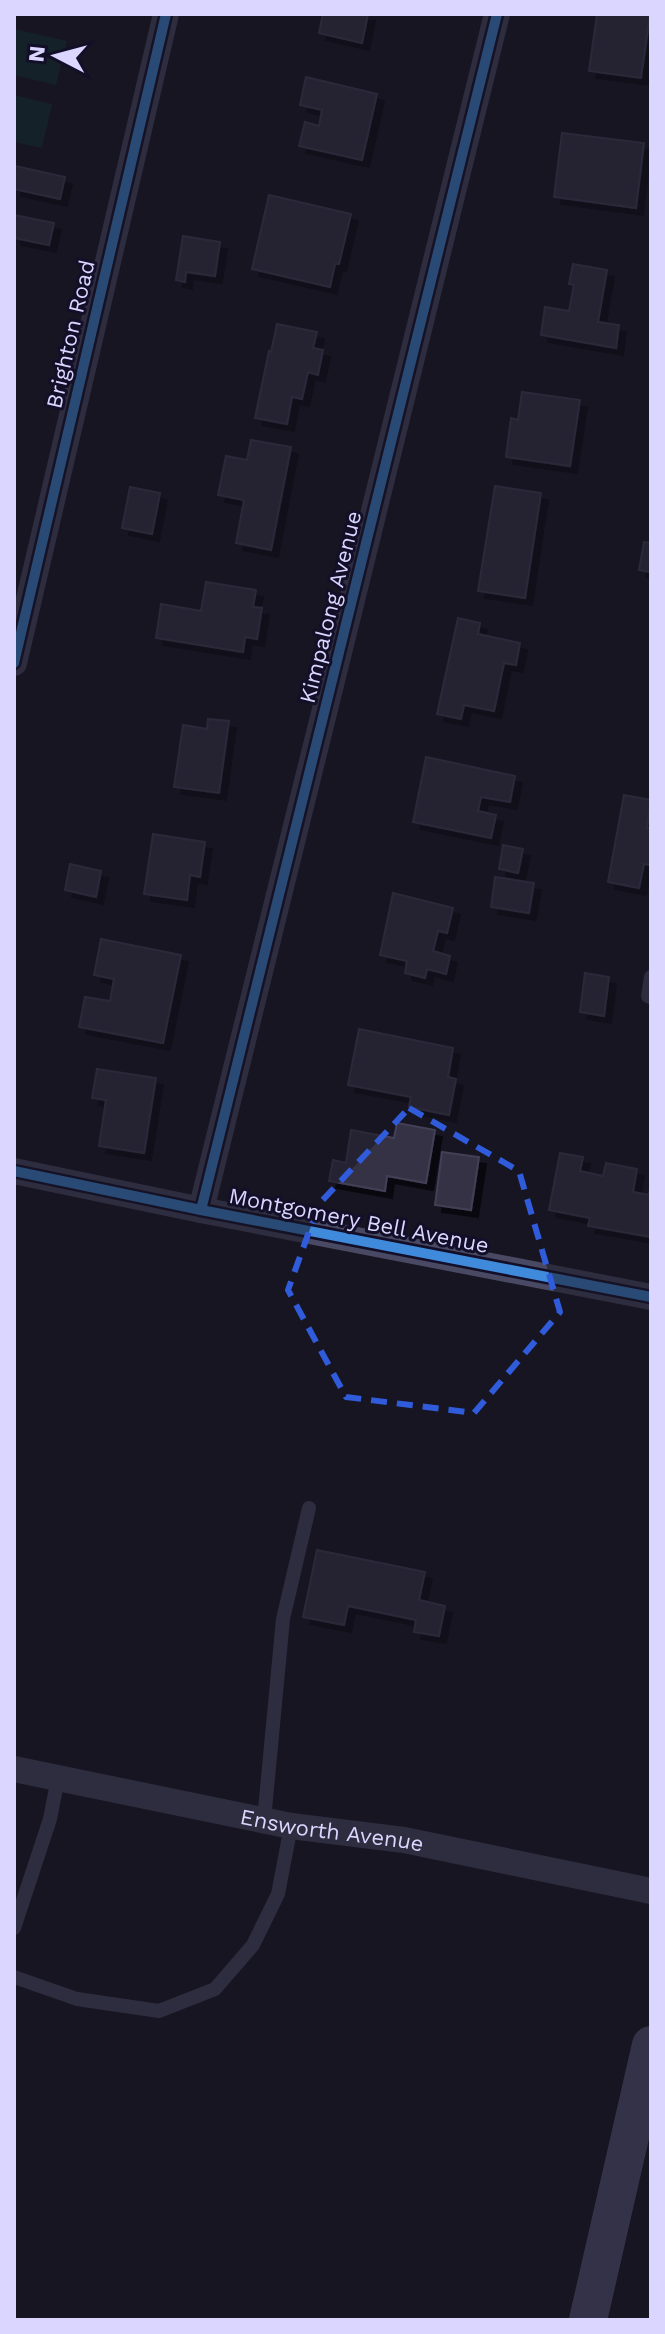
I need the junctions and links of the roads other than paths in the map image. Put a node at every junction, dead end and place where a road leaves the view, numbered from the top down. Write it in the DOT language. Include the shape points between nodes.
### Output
graph roads {
  1 [pos="166,14"];
  2 [pos="497,14"];
  3 [pos="14,663"];
  4 [pos="651,977"];
  5 [pos="651,997"];
  6 [pos="14,1171"];
  7 [pos="201,1210"];
  8 [pos="651,1297"];
  9 [pos="309,1508"];
  10 [pos="14,1769"];
  11 [pos="58,1778"];
  12 [pos="264,1820"];
  13 [pos="291,1826"];
  14 [pos="651,1891"];
  15 [pos="14,1928"];
  16 [pos="14,1977"];
  17 [pos="651,2045"];
  18 [pos="588,2320"];
  1 -- 3 [label="street, Brighton Road"];
  2 -- 7 [label="street, Kimpalong Avenue"];
  4 -- 5 [label="lane"];
  6 -- 7 [label="street, Montgomery Bell Avenue"];
  7 -- 8 [label="street, Montgomery Bell Avenue"];
  9 -- 12 [label="lane" via="283,1619"];
  10 -- 11 [label="street, Ensworth Avenue"];
  11 -- 12 [label="street, Ensworth Avenue"];
  11 -- 15 [label="lane"];
  12 -- 13 [label="street, Ensworth Avenue"];
  13 -- 14 [label="street, Ensworth Avenue" via="404,1840"];
  13 -- 16 [label="lane" via="272,1907 253,1945 215,1989 159,2011 77,1999"];
  17 -- 18 [label="main road"];
}
